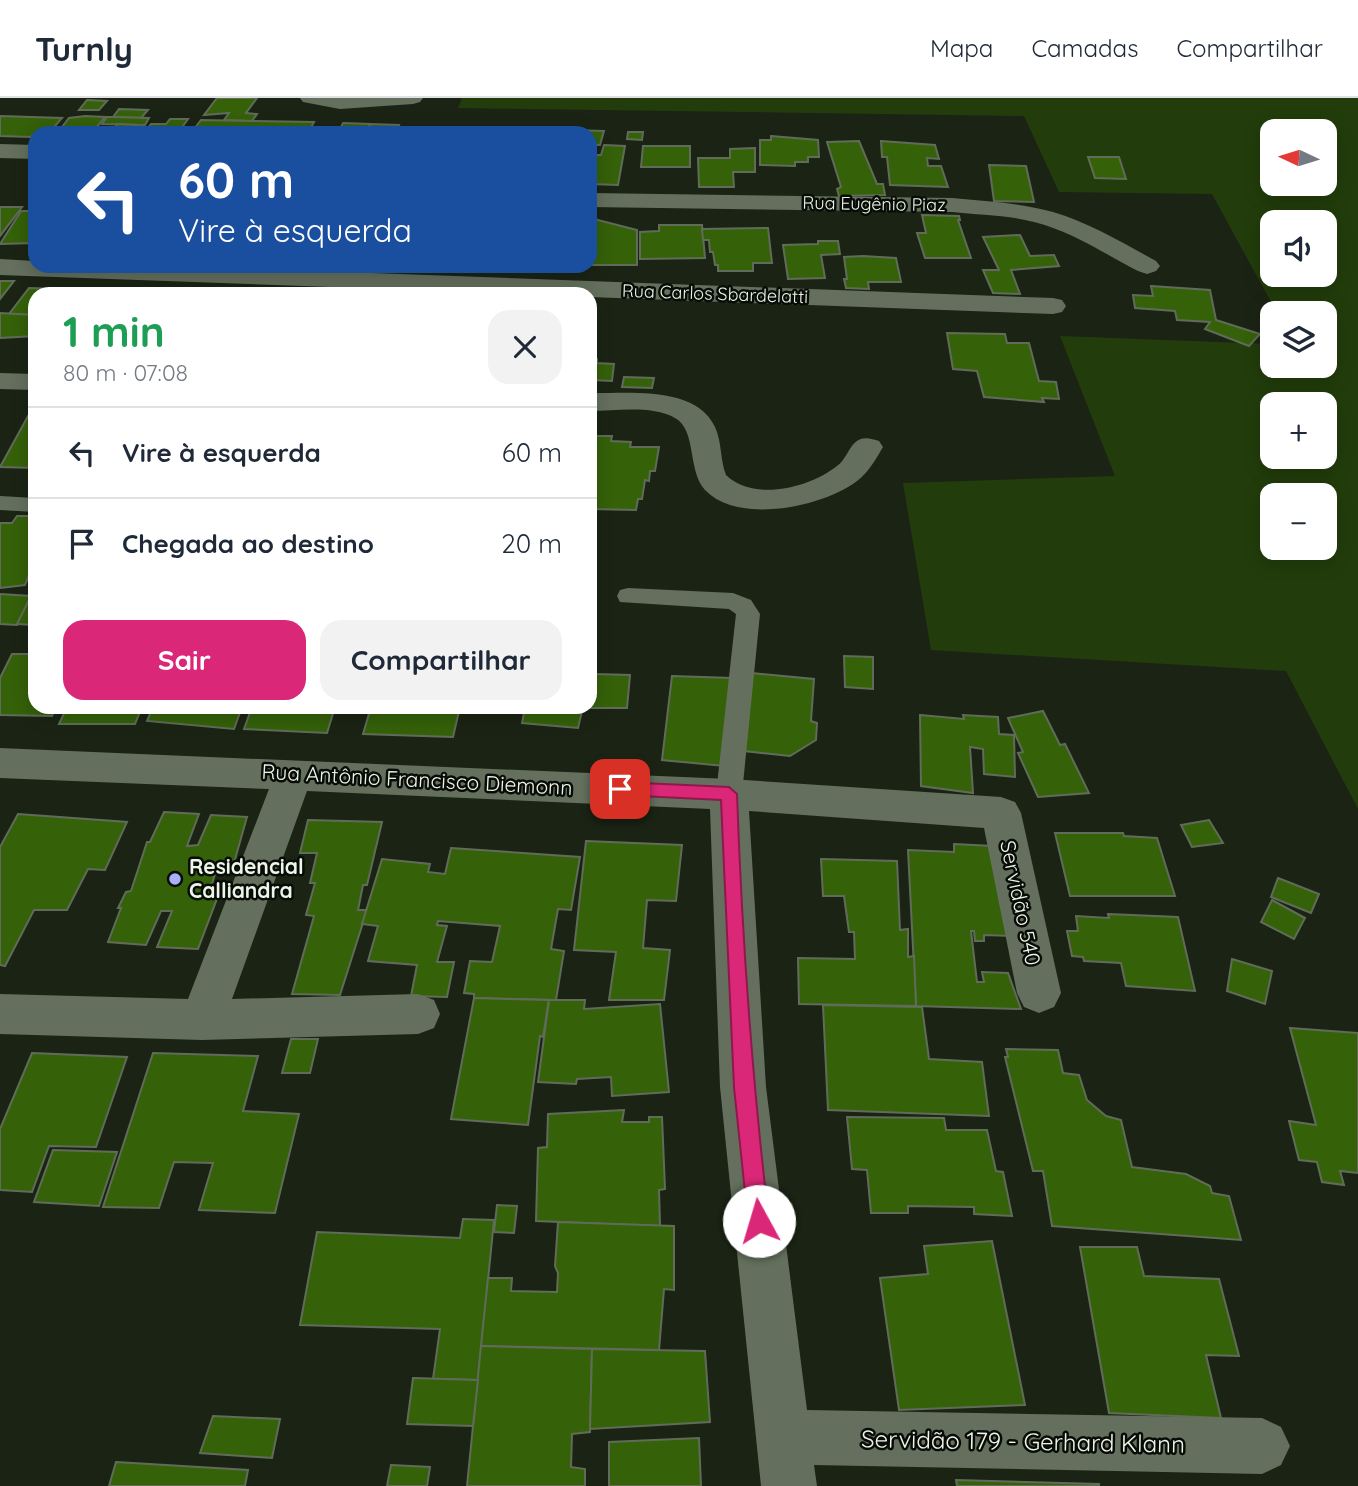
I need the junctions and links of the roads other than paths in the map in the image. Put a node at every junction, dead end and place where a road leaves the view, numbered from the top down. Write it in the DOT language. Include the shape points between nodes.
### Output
graph roads {
  1 [pos="310,98"];
  2 [pos="413,98"];
  3 [pos="0,151"];
  4 [pos="28,152"];
  5 [pos="597,200"];
  6 [pos="1147,265"];
  7 [pos="0,267"];
  8 [pos="28,268"];
  9 [pos="162,273"];
  10 [pos="540,287"];
  11 [pos="597,289"];
  12 [pos="1053,306"];
  13 [pos="0,381"];
  14 [pos="28,382"];
  15 [pos="597,402"];
  16 [pos="868,447"];
  17 [pos="0,503"];
  18 [pos="28,505"];
  19 [pos="628,596"];
  20 [pos="0,762"];
  21 [pos="294,774"];
  22 [pos="729,794"];
  23 [pos="1001,813"];
  24 [pos="1040,993"];
  25 [pos="0,1014"];
  26 [pos="418,1014"];
  27 [pos="202,1020"];
  28 [pos="1262,1446"];
  29 [pos="786,1462"];
  1 -- 2 [label="street" via="340,103"];
  3 -- 4 [label="street"];
  5 -- 6 [label="street, Rua Eugênio Piaz" via="1006,210 1072,227"];
  7 -- 8 [label="street, Rua Carlos Sbardelatti"];
  9 -- 10 [label="street, Rua Carlos Sbardelatti"];
  11 -- 12 [label="street, Rua Carlos Sbardelatti"];
  13 -- 14 [label="street"];
  15 -- 16 [label="street" via="655,404 687,414 695,419 715,483 730,495 757,500 824,488 846,475"];
  17 -- 18 [label="lane"];
  19 -- 22 [label="lane" via="733,601 748,614"];
  20 -- 21 [label="street, Rua Antônio Francisco Diemonn"];
  21 -- 22 [label="street, Rua Antônio Francisco Diemonn"];
  21 -- 27 [label="street"];
  22 -- 23 [label="street, Rua Antônio Francisco Diemonn"];
  22 -- 29 [label="street" via="743,1087"];
  23 -- 24 [label="street, Servidão 540"];
  25 -- 27 [label="street"];
  26 -- 27 [label="street"];
  28 -- 29 [label="street, Servidão 179 - Gerhard Klann"];
}
